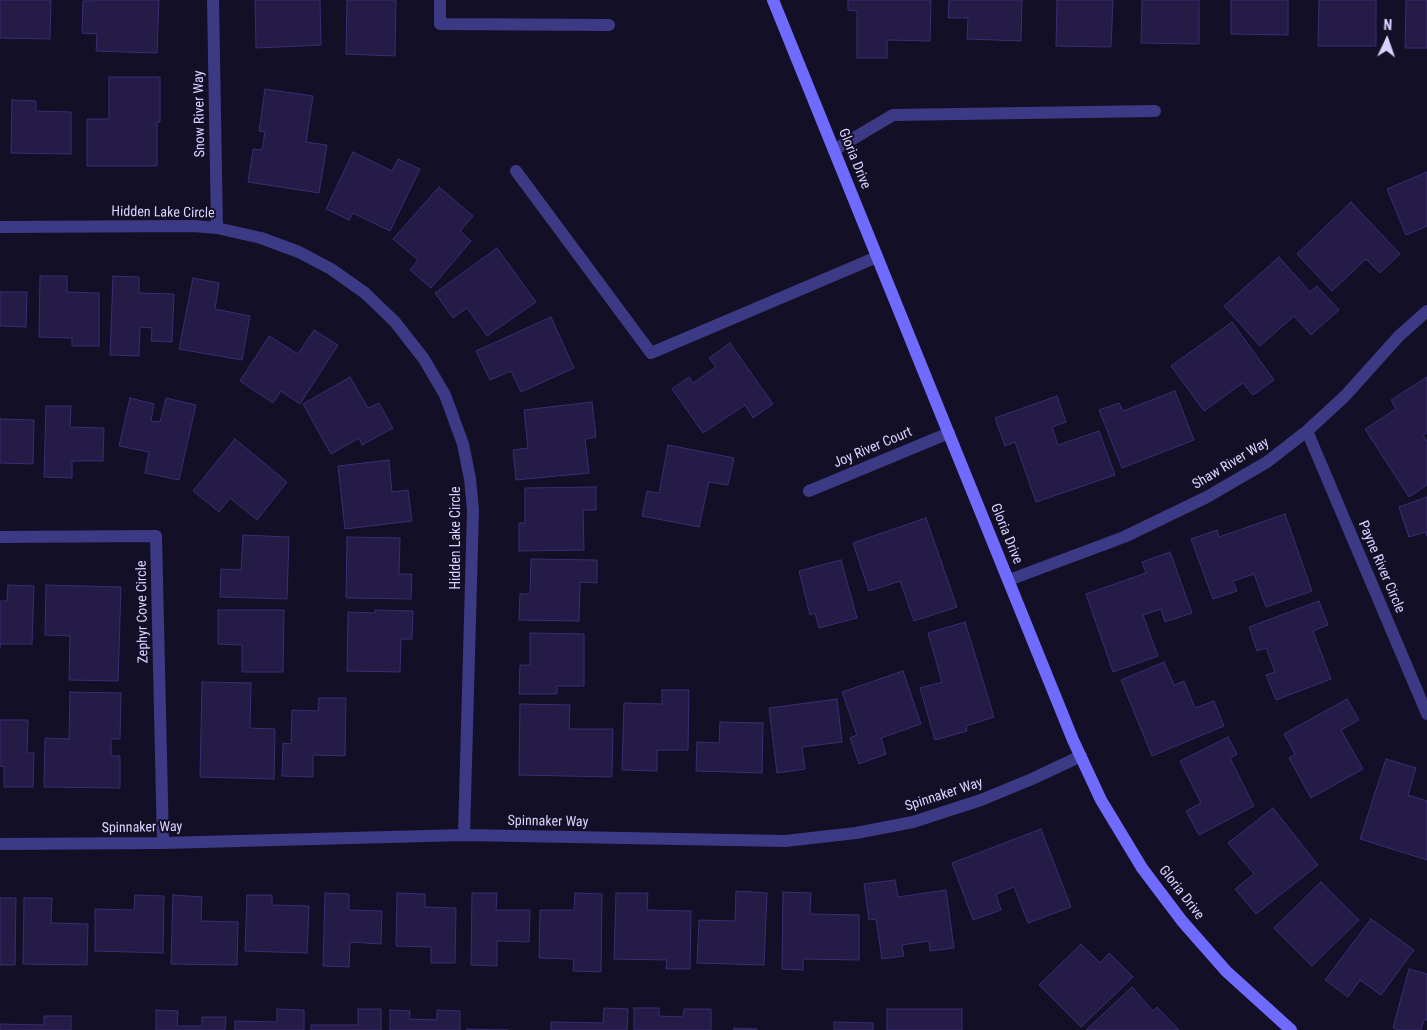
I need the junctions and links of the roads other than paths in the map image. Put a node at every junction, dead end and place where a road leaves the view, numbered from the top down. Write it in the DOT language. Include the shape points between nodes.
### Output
graph roads {
  1 [pos="213,0"];
  2 [pos="440,0"];
  3 [pos="773,0"];
  4 [pos="609,25"];
  5 [pos="1155,111"];
  6 [pos="834,150"];
  7 [pos="516,171"];
  8 [pos="0,227"];
  9 [pos="217,228"];
  10 [pos="877,256"];
  11 [pos="1427,311"];
  12 [pos="1307,431"];
  13 [pos="949,433"];
  14 [pos="809,491"];
  15 [pos="0,537"];
  16 [pos="1008,580"];
  17 [pos="1427,714"];
  18 [pos="1081,756"];
  19 [pos="464,835"];
  20 [pos="163,843"];
  21 [pos="0,844"];
  22 [pos="1291,1030"];
  1 -- 9 [label="street, Snow River Way"];
  2 -- 4 [label="street" via="440,24"];
  3 -- 6 [label="street, Gloria Drive"];
  5 -- 6 [label="street" via="893,114"];
  6 -- 10 [label="street, Gloria Drive"];
  7 -- 10 [label="street" via="651,353"];
  8 -- 9 [label="street, Hidden Lake Circle"];
  9 -- 19 [label="street, Hidden Lake Circle" via="299,252 365,293 396,322 424,359 445,395 463,444 473,510"];
  10 -- 13 [label="street, Gloria Drive"];
  11 -- 12 [label="street, Shaw River Way"];
  12 -- 16 [label="street, Shaw River Way" via="1266,462 1207,497 1124,537"];
  12 -- 17 [label="street, Payne River Circle"];
  13 -- 14 [label="street, Joy River Court"];
  13 -- 16 [label="street, Gloria Drive"];
  15 -- 20 [label="street, Zephyr Cove Circle" via="156,536"];
  16 -- 18 [label="street, Gloria Drive"];
  18 -- 19 [label="street, Spinnaker Way" via="981,800 913,822 856,834 785,841"];
  18 -- 22 [label="street, Gloria Drive" via="1101,800 1142,868 1182,921 1226,971"];
  19 -- 20 [label="street, Spinnaker Way"];
  20 -- 21 [label="street, Spinnaker Way"];
}
